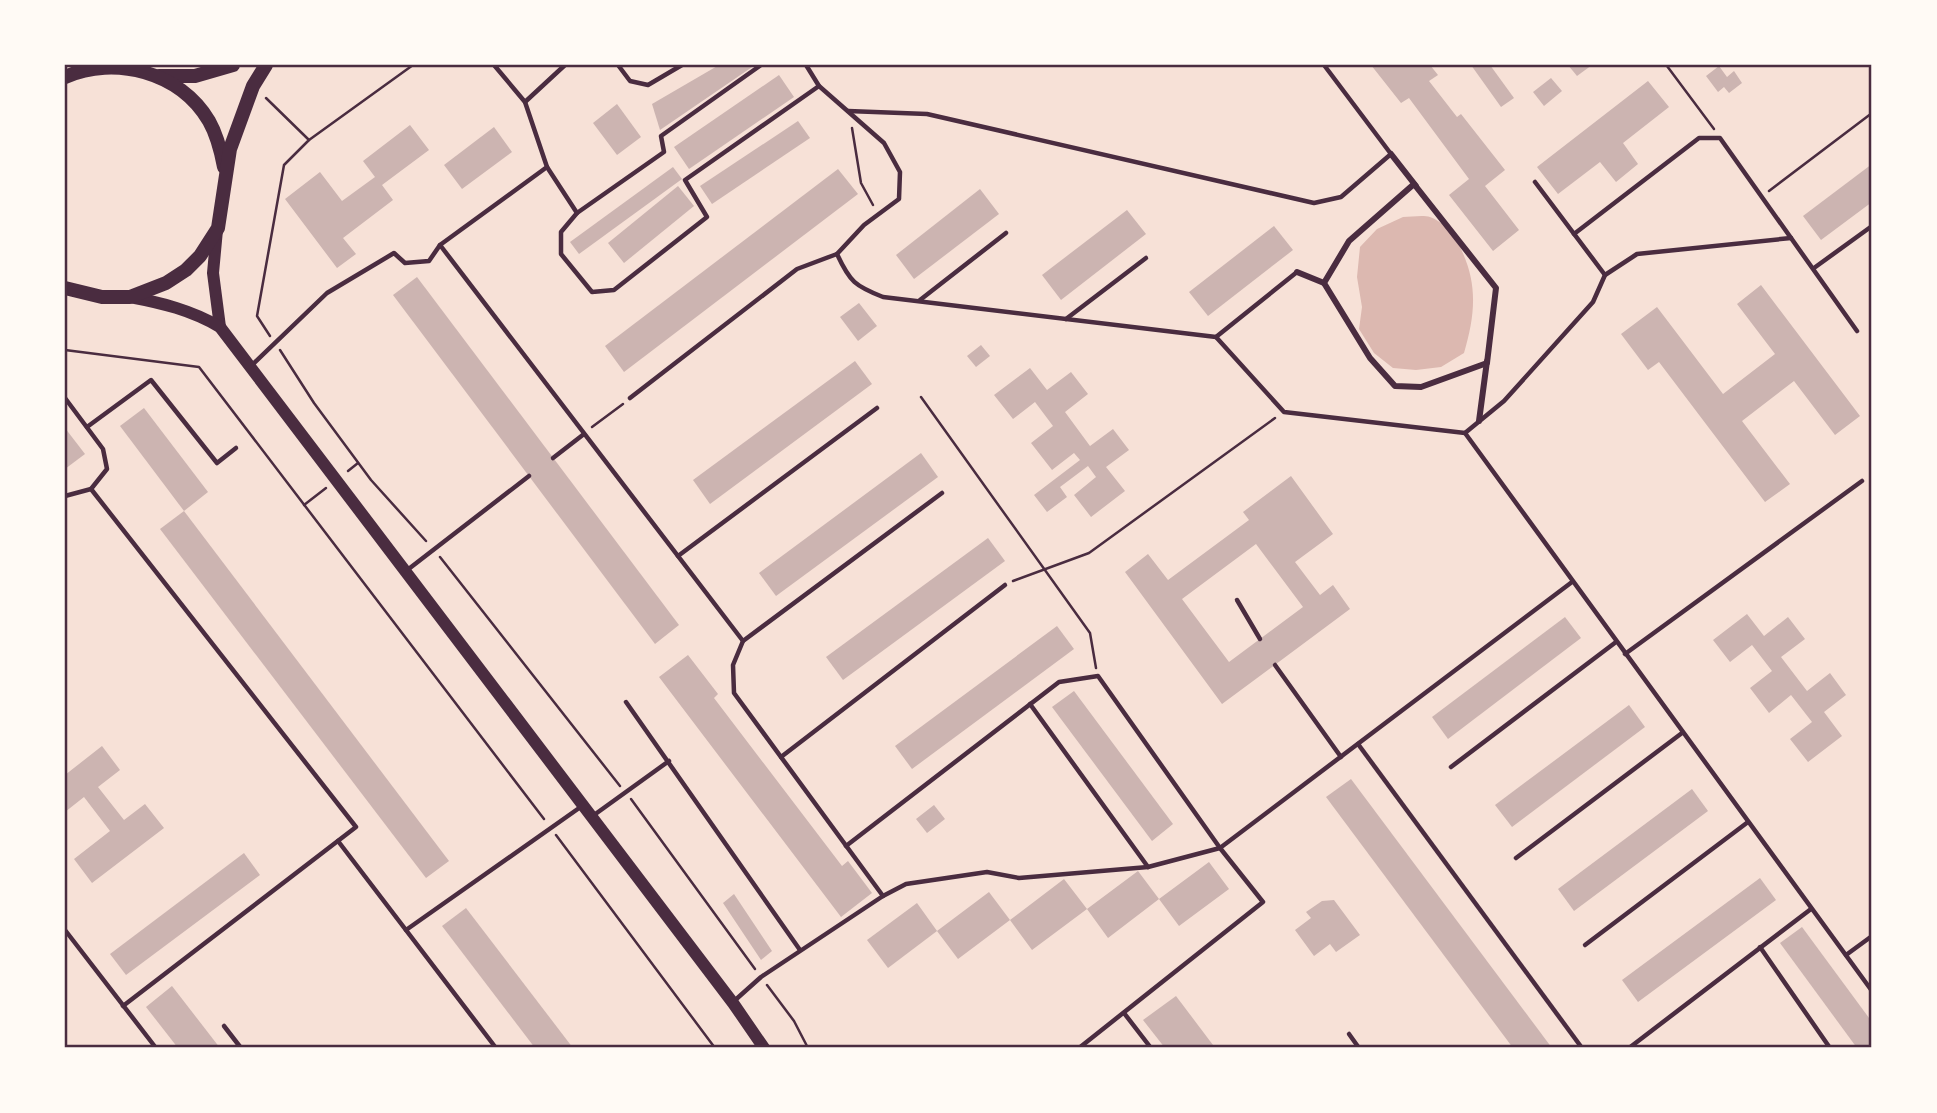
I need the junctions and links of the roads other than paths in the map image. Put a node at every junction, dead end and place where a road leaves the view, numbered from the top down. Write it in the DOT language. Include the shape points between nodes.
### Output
graph roads {
  1 [pos="233,65"];
  2 [pos="266,65"];
  3 [pos="494,65"];
  4 [pos="565,65"];
  5 [pos="618,65"];
  6 [pos="682,65"];
  7 [pos="761,65"];
  8 [pos="806,65"];
  9 [pos="1324,65"];
  10 [pos="66,75"];
  11 [pos="155,76"];
  12 [pos="819,86"];
  13 [pos="525,102"];
  14 [pos="848,111"];
  15 [pos="1391,154"];
  16 [pos="547,167"];
  17 [pos="1535,182"];
  18 [pos="226,183"];
  19 [pos="1415,184"];
  20 [pos="577,213"];
  21 [pos="1872,226"];
  22 [pos="218,228"];
  23 [pos="1006,233"];
  24 [pos="1574,234"];
  25 [pos="1791,238"];
  26 [pos="440,245"];
  27 [pos="837,254"];
  28 [pos="1146,258"];
  29 [pos="1814,268"];
  30 [pos="1297,272"];
  31 [pos="1605,275"];
  32 [pos="1324,283"];
  33 [pos="65,288"];
  34 [pos="130,297"];
  35 [pos="919,300"];
  36 [pos="1065,319"];
  37 [pos="220,327"];
  38 [pos="1857,331"];
  39 [pos="1216,337"];
  40 [pos="1486,363"];
  41 [pos="250,366"];
  42 [pos="65,398"];
  43 [pos="630,398"];
  44 [pos="877,408"];
  45 [pos="1479,421"];
  46 [pos="87,427"];
  47 [pos="1465,433"];
  48 [pos="584,434"];
  49 [pos="236,448"];
  50 [pos="553,458"];
  51 [pos="529,476"];
  52 [pos="1862,481"];
  53 [pos="91,489"];
  54 [pos="942,493"];
  55 [pos="65,496"];
  56 [pos="678,556"];
  57 [pos="406,571"];
  58 [pos="1572,582"];
  59 [pos="1005,585"];
  60 [pos="1237,600"];
  61 [pos="1260,639"];
  62 [pos="743,641"];
  63 [pos="1616,642"];
  64 [pos="1625,654"];
  65 [pos="1275,665"];
  66 [pos="626,702"];
  67 [pos="1030,704"];
  68 [pos="1682,733"];
  69 [pos="1358,744"];
  70 [pos="781,757"];
  71 [pos="1341,757"];
  72 [pos="669,761"];
  73 [pos="1451,768"];
  74 [pos="582,805"];
  75 [pos="591,818"];
  76 [pos="1748,822"];
  77 [pos="338,841"];
  78 [pos="846,846"];
  79 [pos="1220,848"];
  80 [pos="1516,858"];
  81 [pos="1148,867"];
  82 [pos="883,896"];
  83 [pos="1811,909"];
  84 [pos="65,930"];
  85 [pos="406,930"];
  86 [pos="1872,936"];
  87 [pos="1585,945"];
  88 [pos="1760,947"];
  89 [pos="800,950"];
  90 [pos="1846,955"];
  91 [pos="1872,991"];
  92 [pos="733,1003"];
  93 [pos="123,1006"];
  94 [pos="1124,1013"];
  95 [pos="224,1026"];
  96 [pos="1349,1034"];
  97 [pos="156,1048"];
  98 [pos="241,1048"];
  99 [pos="496,1048"];
  100 [pos="764,1048"];
  101 [pos="1079,1048"];
  102 [pos="1151,1048"];
  103 [pos="1359,1048"];
  104 [pos="1582,1048"];
  105 [pos="1629,1048"];
  106 [pos="1830,1048"];
  1 -- 11 [label="main road" via="195,76"];
  2 -- 18 [label="main road" via="253,86 230,149"];
  3 -- 13 [label="lane"];
  4 -- 13 [label="lane"];
  5 -- 6 [label="lane" via="630,81 648,85"];
  7 -- 20 [label="lane" via="661,136 664,152"];
  8 -- 12 [label="lane"];
  9 -- 15 [label="lane"];
  10 -- 11 [label="main road" via="118,67"];
  11 -- 18 [label="main road" via="188,96 208,120 220,146"];
  12 -- 14 [label="lane"];
  12 -- 20 [label="lane" via="685,180 707,217 614,290 592,292 561,254 561,232"];
  13 -- 16 [label="lane"];
  14 -- 15 [label="lane" via="927,114 1314,204 1341,197"];
  14 -- 27 [label="lane" via="884,143 900,172 899,199 864,225"];
  15 -- 19 [label="street"];
  16 -- 20 [label="lane"];
  16 -- 26 [label="lane"];
  17 -- 24 [label="lane"];
  18 -- 22 [label="main road"];
  19 -- 32 [label="street" via="1349,240"];
  19 -- 40 [label="street" via="1496,288"];
  21 -- 29 [label="lane"];
  22 -- 34 [label="main road" via="186,270"];
  22 -- 37 [label="main road" via="213,273"];
  23 -- 35 [label="lane"];
  24 -- 25 [label="lane" via="1699,138 1720,138"];
  24 -- 31 [label="lane"];
  25 -- 29 [label="lane"];
  25 -- 31 [label="lane" via="1637,254"];
  26 -- 41 [label="lane" via="429,261 405,263 394,253 327,293"];
  26 -- 48 [label="lane"];
  27 -- 35 [label="lane" via="858,288 883,298"];
  27 -- 43 [label="lane" via="797,269"];
  28 -- 36 [label="lane"];
  29 -- 38 [label="lane"];
  30 -- 32 [label="street"];
  30 -- 39 [label="lane"];
  31 -- 45 [label="lane" via="1593,302 1504,401"];
  32 -- 40 [label="street" via="1370,358 1395,386 1421,387"];
  33 -- 34 [label="main road" via="102,298"];
  34 -- 37 [label="main road" via="168,304"];
  35 -- 36 [label="lane"];
  36 -- 39 [label="lane"];
  37 -- 41 [label="main road"];
  39 -- 47 [label="lane" via="1284,412"];
  40 -- 45 [label="street"];
  41 -- 57 [label="main road"];
  42 -- 46 [label="lane"];
  44 -- 56 [label="lane"];
  45 -- 47 [label="lane"];
  46 -- 49 [label="lane" via="151,380 217,463"];
  46 -- 53 [label="lane" via="103,449 107,468"];
  47 -- 58 [label="lane"];
  48 -- 50 [label="lane"];
  48 -- 56 [label="lane"];
  51 -- 57 [label="lane"];
  52 -- 64 [label="lane"];
  53 -- 55 [label="lane"];
  53 -- 77 [label="lane" via="356,827"];
  54 -- 62 [label="lane"];
  56 -- 62 [label="lane"];
  57 -- 74 [label="main road"];
  58 -- 63 [label="lane"];
  58 -- 69 [label="lane"];
  59 -- 70 [label="lane"];
  60 -- 61 [label="lane"];
  62 -- 70 [label="lane" via="733,665 734,693"];
  63 -- 64 [label="lane"];
  63 -- 73 [label="lane"];
  64 -- 68 [label="lane"];
  65 -- 71 [label="lane"];
  66 -- 72 [label="lane"];
  67 -- 78 [label="lane"];
  67 -- 79 [label="lane" via="1059,682 1098,676"];
  67 -- 81 [label="lane"];
  68 -- 76 [label="lane"];
  68 -- 80 [label="lane"];
  69 -- 71 [label="lane"];
  69 -- 104 [label="lane"];
  70 -- 78 [label="lane"];
  71 -- 79 [label="lane"];
  72 -- 75 [label="lane"];
  72 -- 89 [label="lane"];
  74 -- 75 [label="main road"];
  74 -- 85 [label="lane"];
  75 -- 92 [label="main road"];
  76 -- 83 [label="lane"];
  76 -- 87 [label="lane"];
  77 -- 85 [label="lane"];
  77 -- 93 [label="lane"];
  78 -- 82 [label="lane"];
  79 -- 81 [label="lane"];
  79 -- 94 [label="lane" via="1263,902"];
  81 -- 82 [label="lane" via="1018,878 987,872 906,884"];
  82 -- 89 [label="lane"];
  83 -- 88 [label="lane"];
  83 -- 90 [label="lane"];
  84 -- 93 [label="lane"];
  85 -- 99 [label="lane"];
  86 -- 90 [label="lane"];
  88 -- 105 [label="lane"];
  88 -- 106 [label="lane"];
  89 -- 92 [label="lane"];
  90 -- 91 [label="lane"];
  92 -- 100 [label="main road"];
  93 -- 97 [label="lane"];
  94 -- 101 [label="lane"];
  94 -- 102 [label="lane"];
  95 -- 98 [label="lane"];
  96 -- 103 [label="lane"];
}
